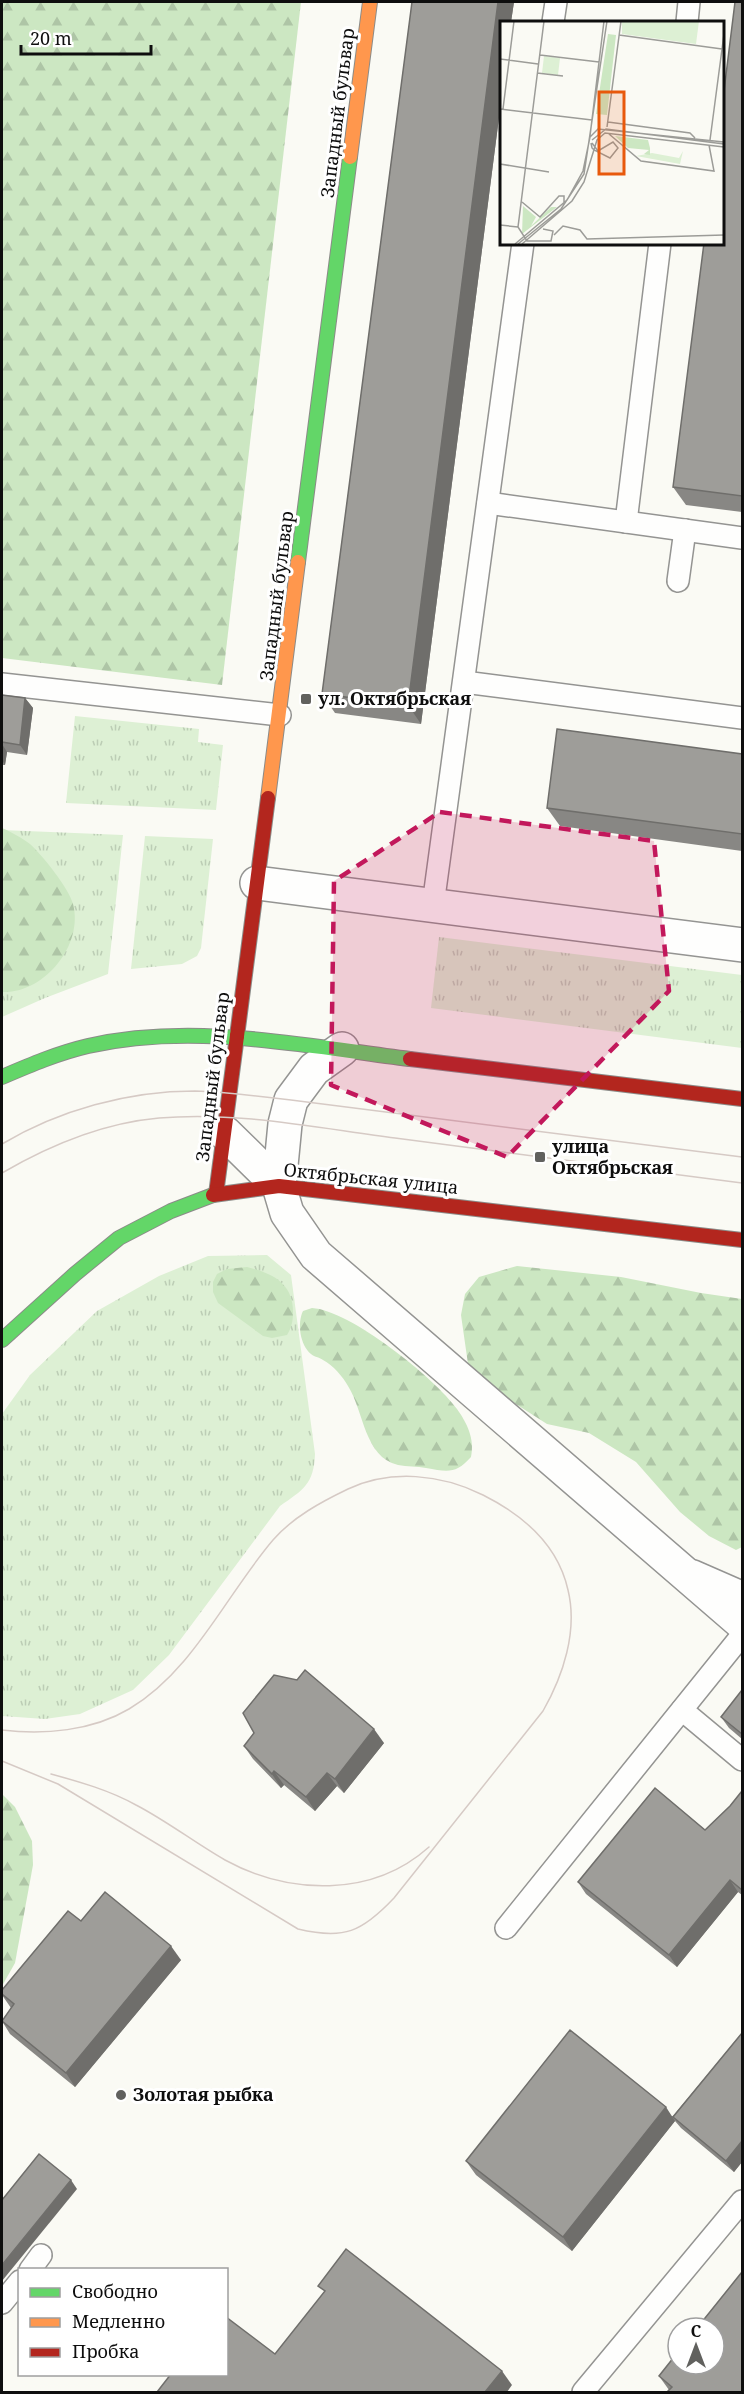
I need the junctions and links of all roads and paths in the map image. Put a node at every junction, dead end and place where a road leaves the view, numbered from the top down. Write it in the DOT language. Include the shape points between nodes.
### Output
graph roads {
  1 [pos="370,2"];
  2 [pos="556,2"];
  3 [pos="689,2"];
  4 [pos="553,21"];
  5 [pos="687,21"];
  6 [pos="523,244"];
  7 [pos="660,244"];
  8 [pos="488,503"];
  9 [pos="626,522"];
  10 [pos="685,530"];
  11 [pos="742,538"];
  12 [pos="678,581"];
  13 [pos="464,682"];
  14 [pos="2,684"];
  15 [pos="280,715"];
  16 [pos="742,718"];
  17 [pos="257,883"];
  18 [pos="433,906"];
  19 [pos="742,945"];
  20 [pos="237,1036"];
  21 [pos="342,1049"];
  22 [pos="2,1077"];
  23 [pos="742,1099"];
  24 [pos="225,1133"];
  25 [pos="279,1186"];
  26 [pos="216,1194"];
  27 [pos="742,1240"];
  28 [pos="3,1338"];
  29 [pos="671,1562"];
  30 [pos="742,1592"];
  31 [pos="742,1623"];
  32 [pos="742,1635"];
  33 [pos="682,1710"];
  34 [pos="742,1760"];
  35 [pos="506,1928"];
  36 [pos="742,2201"];
  37 [pos="18,2284"];
  38 [pos="2,2303"];
  39 [pos="584,2392"];
  1 -- 15 [label="main road, Западный бульвар"];
  2 -- 4 [label="lane"];
  3 -- 5 [label="lane"];
  6 -- 8 [label="lane"];
  7 -- 9 [label="lane"];
  8 -- 9 [label="lane"];
  8 -- 13 [label="lane"];
  9 -- 10 [label="lane"];
  10 -- 11 [label="lane"];
  10 -- 12 [label="lane"];
  13 -- 16 [label="lane"];
  13 -- 18 [label="lane"];
  14 -- 15 [label="lane"];
  15 -- 17 [label="main road, Западный бульвар"];
  17 -- 18 [label="street"];
  17 -- 20 [label="main road, Западный бульвар"];
  18 -- 19 [label="street"];
  20 -- 21 [label="main road"];
  20 -- 22 [label="main road" via="154,1038 90,1046"];
  20 -- 24 [label="main road, Западный бульвар"];
  21 -- 23 [label="main road"];
  21 -- 25 [label="street" via="314,1069 291,1100"];
  24 -- 25 [label="street"];
  24 -- 26 [label="main road, Западный бульвар"];
  25 -- 26 [label="main road, Октябрьская улица"];
  25 -- 27 [label="main road, Октябрьская улица"];
  25 -- 29 [label="street" via="287,1213 316,1255"];
  26 -- 28 [label="main road, Октябрьская улица" via="171,1211 119,1238"];
  29 -- 30 [label="lane"];
  29 -- 31 [label="street"];
  32 -- 33 [label="lane"];
  33 -- 34 [label="lane"];
  33 -- 35 [label="lane"];
  36 -- 39 [label="lane"];
  37 -- 38 [label="lane"];
}
